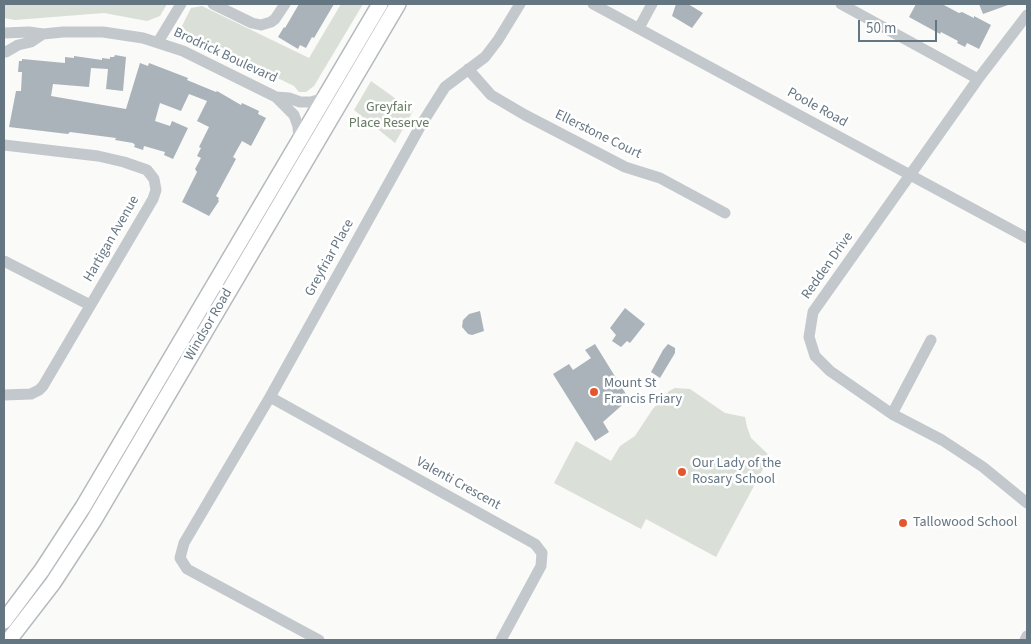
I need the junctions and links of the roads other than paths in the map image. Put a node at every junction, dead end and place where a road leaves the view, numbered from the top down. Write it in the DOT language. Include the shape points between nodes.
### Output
graph roads {
  1 [pos="181,4"];
  2 [pos="213,4"];
  3 [pos="285,4"];
  4 [pos="380,4"];
  5 [pos="398,4"];
  6 [pos="520,4"];
  7 [pos="593,4"];
  8 [pos="652,4"];
  9 [pos="841,4"];
  10 [pos="1027,15"];
  11 [pos="639,28"];
  12 [pos="4,33"];
  13 [pos="42,34"];
  14 [pos="158,42"];
  15 [pos="5,54"];
  16 [pos="468,69"];
  17 [pos="978,79"];
  18 [pos="326,95"];
  19 [pos="276,97"];
  20 [pos="299,142"];
  21 [pos="4,145"];
  22 [pos="910,175"];
  23 [pos="725,213"];
  24 [pos="1027,238"];
  25 [pos="4,261"];
  26 [pos="90,305"];
  27 [pos="931,340"];
  28 [pos="4,395"];
  29 [pos="270,397"];
  30 [pos="892,414"];
  31 [pos="1027,502"];
  32 [pos="4,621"];
  33 [pos="1027,636"];
  34 [pos="10,640"];
  35 [pos="319,640"];
  36 [pos="501,640"];
  37 [pos="1025,640"];
  1 -- 14 [label="street"];
  2 -- 3 [label="street" via="261,25 275,19"];
  4 -- 18 [label="main road, Windsor Road"];
  5 -- 34 [label="main road, Windsor Road" via="94,520 53,583"];
  6 -- 16 [label="street, Greyfriar Place" via="498,40"];
  7 -- 11 [label="street, Poole Road"];
  8 -- 11 [label="street"];
  9 -- 17 [label="street"];
  10 -- 17 [label="street, Redden Drive"];
  11 -- 22 [label="street, Poole Road"];
  12 -- 13 [label="street, Brodrick Boulevard"];
  12 -- 15 [label="street" via="8,44"];
  13 -- 14 [label="street, Brodrick Boulevard" via="103,32"];
  13 -- 15 [label="street, Brodrick Boulevard"];
  14 -- 19 [label="street, Brodrick Boulevard"];
  16 -- 23 [label="street, Ellerstone Court" via="491,95 526,115 626,167 660,178"];
  16 -- 29 [label="street, Greyfriar Place" via="444,87"];
  17 -- 22 [label="street, Redden Drive"];
  18 -- 19 [label="street, Brodrick Boulevard" via="311,102"];
  18 -- 20 [label="main road, Windsor Road"];
  19 -- 20 [label="street, Brodrick Boulevard" via="294,115"];
  20 -- 32 [label="main road, Windsor Road" via="84,507"];
  21 -- 26 [label="street, Hartigan Avenue" via="111,158 148,170 154,179 155,195"];
  22 -- 24 [label="street, Poole Road"];
  22 -- 30 [label="street, Redden Drive" via="814,312 810,336 815,356 830,371"];
  25 -- 26 [label="street"];
  26 -- 28 [label="street, Hartigan Avenue" via="39,390 31,394"];
  27 -- 30 [label="street"];
  29 -- 35 [label="street, Greyfriar Place" via="184,543 180,558 187,569"];
  29 -- 36 [label="street, Valenti Crescent" via="536,544 542,553 541,566"];
  30 -- 31 [label="street, Redden Drive" via="942,440"];
  33 -- 37 [label="street"];
}
